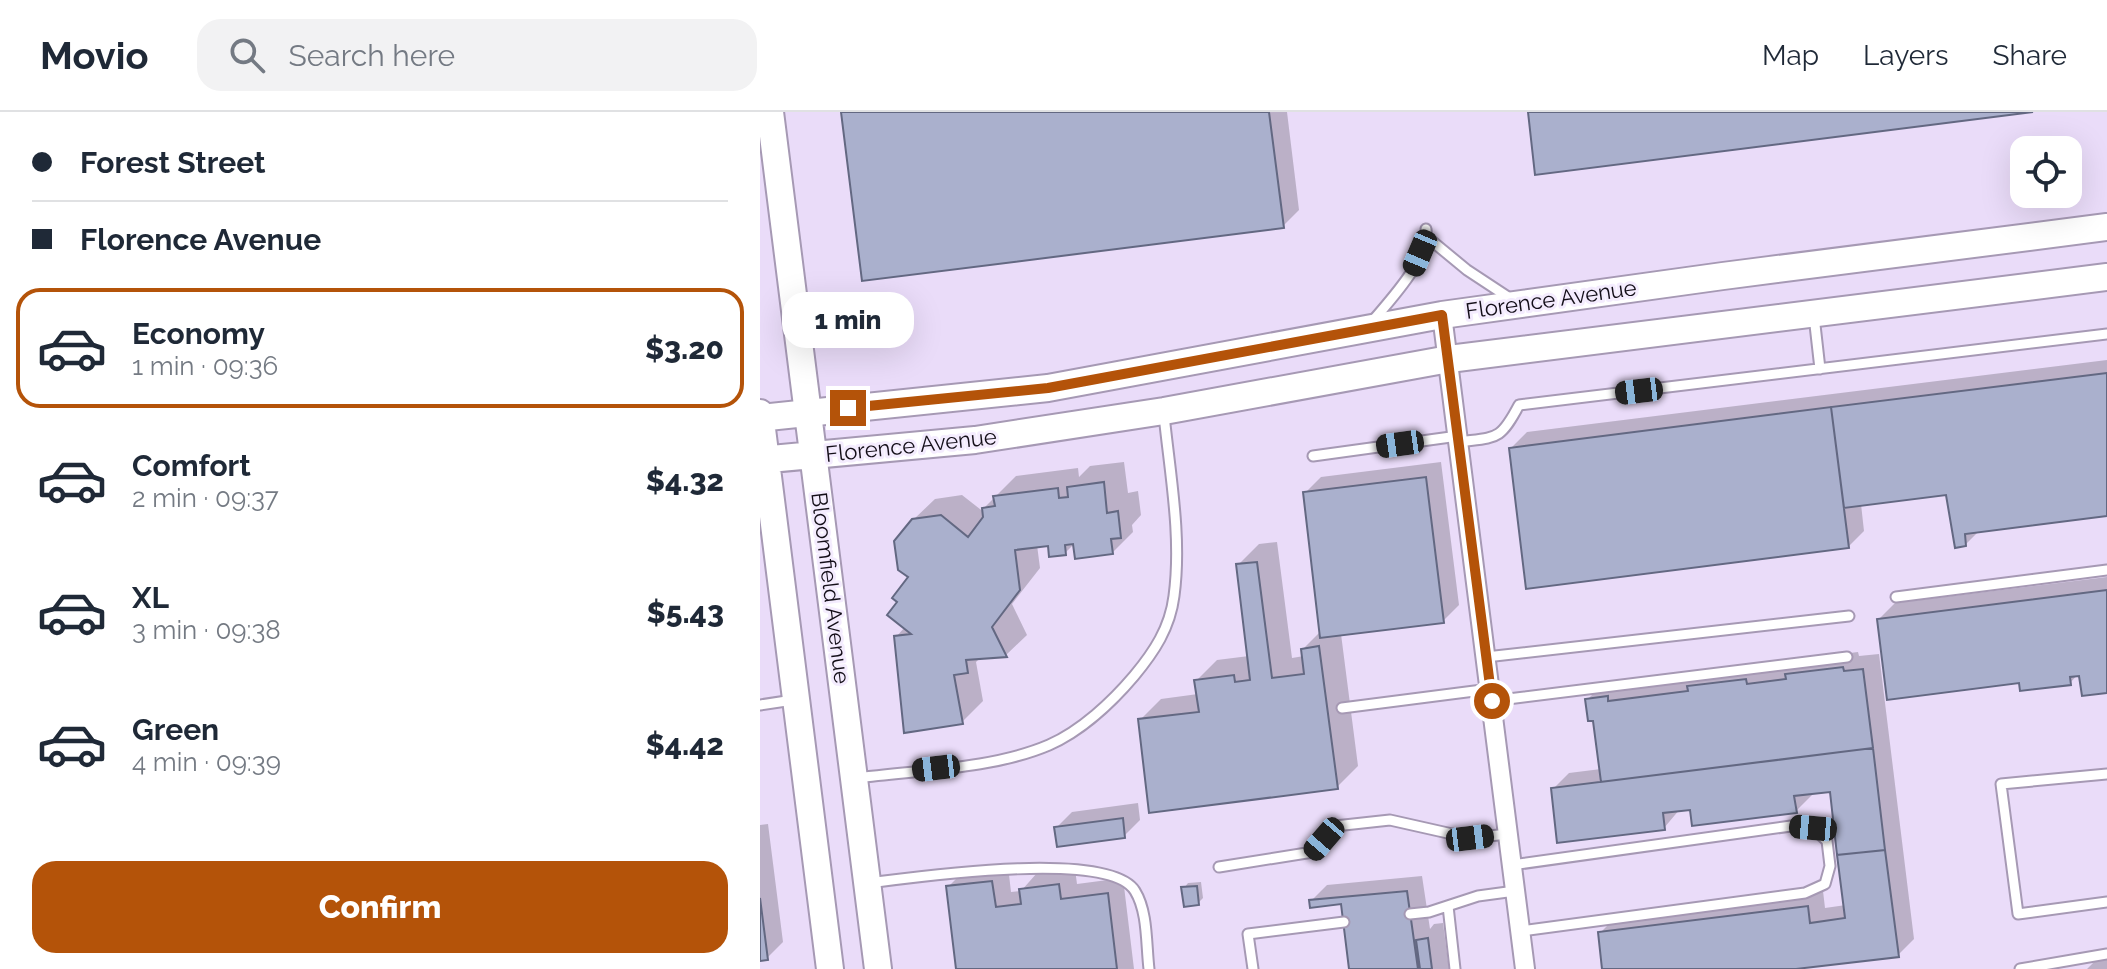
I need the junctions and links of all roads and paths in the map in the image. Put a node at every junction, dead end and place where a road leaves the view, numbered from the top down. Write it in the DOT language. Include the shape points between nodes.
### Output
graph roads {
  1 [pos="770,112"];
  2 [pos="2107,227"];
  3 [pos="2107,277"];
  4 [pos="1518,303"];
  5 [pos="1814,313"];
  6 [pos="1442,315"];
  7 [pos="1366,328"];
  8 [pos="2107,334"];
  9 [pos="1449,359"];
  10 [pos="1182,363"];
  11 [pos="1820,369"];
  12 [pos="809,411"];
  13 [pos="1164,411"];
  14 [pos="760,416"];
  15 [pos="1459,439"];
  16 [pos="815,455"];
  17 [pos="1313,456"];
  18 [pos="763,460"];
  19 [pos="2107,570"];
  20 [pos="1896,597"];
  21 [pos="1849,616"];
  22 [pos="1486,657"];
  23 [pos="1847,657"];
  24 [pos="1491,695"];
  25 [pos="796,699"];
  26 [pos="760,705"];
  27 [pos="1342,708"];
  28 [pos="2107,774"];
  29 [pos="855,778"];
  30 [pos="1508,834"];
  31 [pos="1512,865"];
  32 [pos="1219,867"];
  33 [pos="868,883"];
  34 [pos="1515,891"];
  35 [pos="2107,902"];
  36 [pos="1448,906"];
  37 [pos="1410,914"];
  38 [pos="1344,922"];
  39 [pos="1521,931"];
  40 [pos="2107,954"];
  41 [pos="830,969"];
  42 [pos="878,969"];
  43 [pos="1149,969"];
  44 [pos="1253,969"];
  45 [pos="1455,969"];
  46 [pos="1525,969"];
  47 [pos="2020,969"];
  1 -- 12 [label="main road, Bloomfield Avenue"];
  2 -- 4 [label="main road, Florence Avenue"];
  3 -- 5 [label="main road, Florence Avenue"];
  4 -- 6 [label="main road, Florence Avenue"];
  4 -- 7 [label="lane" via="1467,270 1426,233 1413,270"];
  5 -- 9 [label="main road, Florence Avenue"];
  5 -- 11 [label="lane"];
  6 -- 7 [label="main road, Florence Avenue"];
  6 -- 9 [label="street"];
  7 -- 10 [label="main road, Florence Avenue"];
  8 -- 11 [label="lane"];
  9 -- 13 [label="main road, Florence Avenue"];
  9 -- 15 [label="street"];
  10 -- 12 [label="main road, Florence Avenue" via="1048,388"];
  10 -- 13 [label="main road" via="1170,373"];
  11 -- 15 [label="lane" via="1519,405 1507,429 1495,438"];
  12 -- 14 [label="main road, Florence Avenue"];
  12 -- 16 [label="main road, Bloomfield Avenue"];
  13 -- 16 [label="main road, Florence Avenue" via="975,440"];
  13 -- 29 [label="lane" via="1177,566 1168,626 1146,662 1100,710 1049,744 990,762"];
  14 -- 18 [label="main road"];
  15 -- 17 [label="lane"];
  15 -- 22 [label="street"];
  16 -- 18 [label="main road, Florence Avenue"];
  16 -- 29 [label="main road, Bloomfield Avenue"];
  18 -- 25 [label="main road"];
  19 -- 20 [label="lane"];
  21 -- 22 [label="lane"];
  22 -- 24 [label="street"];
  23 -- 24 [label="lane"];
  24 -- 27 [label="lane"];
  24 -- 30 [label="street"];
  25 -- 26 [label="lane"];
  25 -- 41 [label="main road"];
  28 -- 35 [label="lane" via="2001,784 2018,914"];
  29 -- 33 [label="main road, Bloomfield Avenue"];
  30 -- 31 [label="street"];
  30 -- 32 [label="lane" via="1470,838 1390,820 1335,826 1313,852"];
  31 -- 34 [label="street"];
  31 -- 39 [label="lane" via="1791,826 1813,828 1827,841 1830,866 1825,884 1805,893"];
  33 -- 42 [label="main road, Bloomfield Avenue"];
  33 -- 43 [label="lane" via="1012,869 1085,869 1116,876 1134,888 1142,909"];
  34 -- 36 [label="lane"];
  34 -- 39 [label="street"];
  36 -- 37 [label="lane"];
  36 -- 45 [label="lane"];
  38 -- 44 [label="lane" via="1248,934"];
  39 -- 46 [label="street"];
  40 -- 47 [label="lane"];
}
